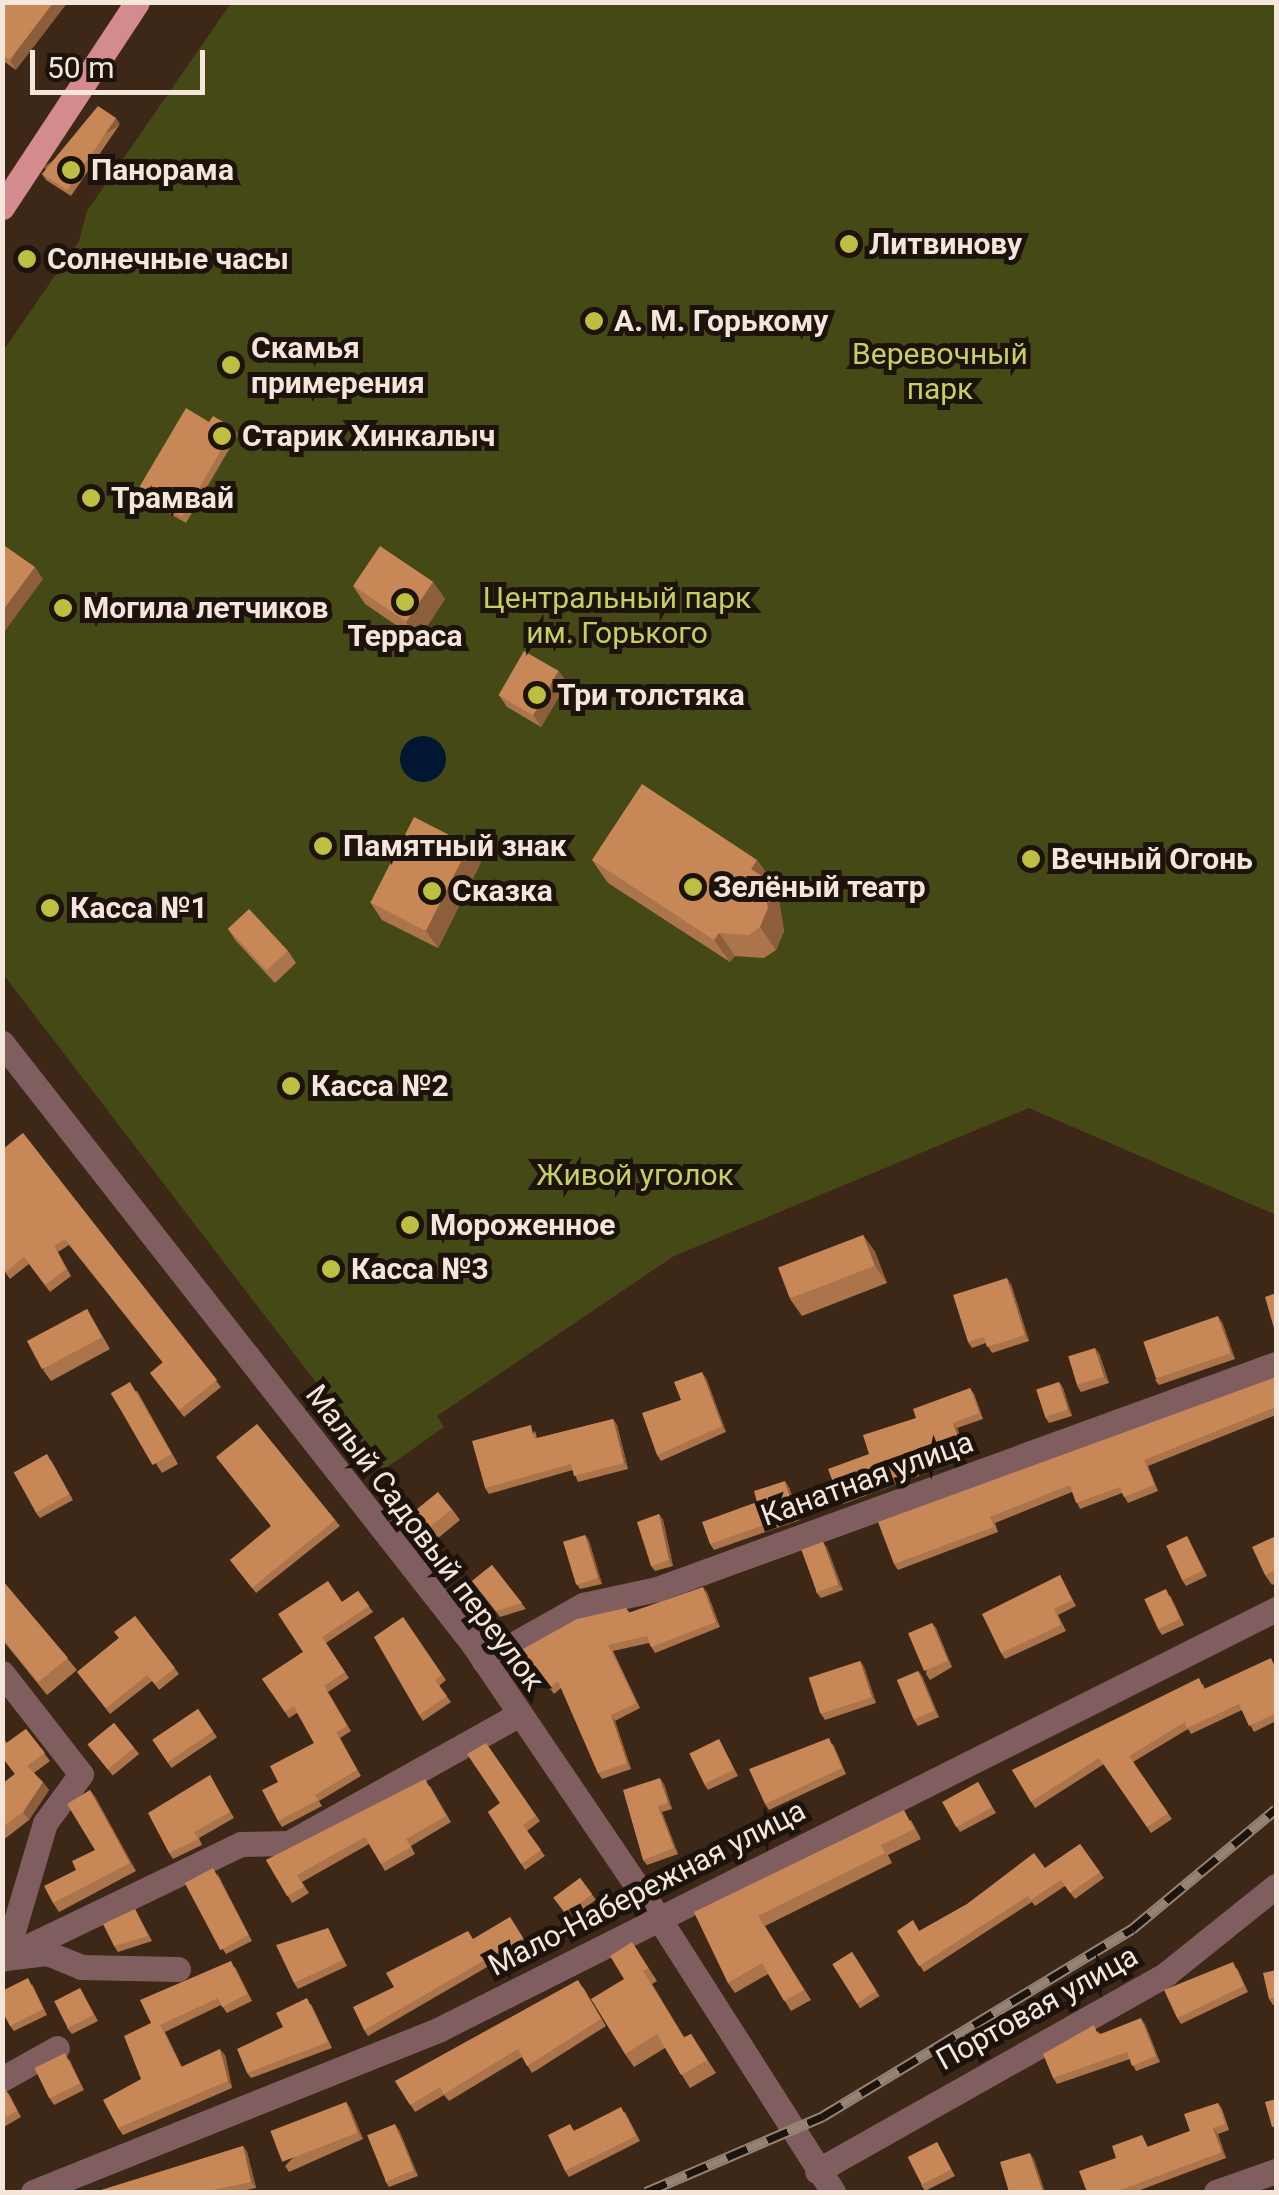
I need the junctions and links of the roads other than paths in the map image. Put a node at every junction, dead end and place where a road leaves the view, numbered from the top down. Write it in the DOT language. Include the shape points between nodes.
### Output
graph roads {
  1 [pos="138,2"];
  2 [pos="2,207"];
  3 [pos="2,1043"];
  4 [pos="1276,1364"];
  5 [pos="1276,1608"];
  6 [pos="484,1660"];
  7 [pos="2,1673"];
  8 [pos="518,1715"];
  9 [pos="1276,1886"];
  10 [pos="658,1917"];
  11 [pos="4,1958"];
  12 [pos="178,1970"];
  13 [pos="57,2048"];
  14 [pos="2,2079"];
  15 [pos="817,2171"];
  16 [pos="1276,2171"];
  17 [pos="33,2192"];
  18 [pos="832,2192"];
  19 [pos="1216,2192"];
  1 -- 2 [label="main road"];
  3 -- 6 [label="street, Малый Садовый переулок"];
  4 -- 6 [label="street, Канатная улица" via="657,1589 583,1605"];
  5 -- 10 [label="street, Мало-Набережная улица"];
  6 -- 8 [label="street, Малый Садовый переулок"];
  7 -- 11 [label="street" via="81,1774 45,1823"];
  8 -- 10 [label="street, Малый Садовый переулок"];
  8 -- 11 [label="street" via="289,1843 241,1844"];
  9 -- 15 [label="street, Портовая улица" via="1166,1974"];
  10 -- 15 [label="street, Малый Садовый переулок"];
  10 -- 17 [label="street, Мало-Набережная улица" via="440,2030"];
  11 -- 12 [label="street" via="47,1953 80,1967"];
  13 -- 14 [label="street"];
  15 -- 18 [label="street, Малый Садовый переулок"];
  16 -- 19 [label="street"];
}
